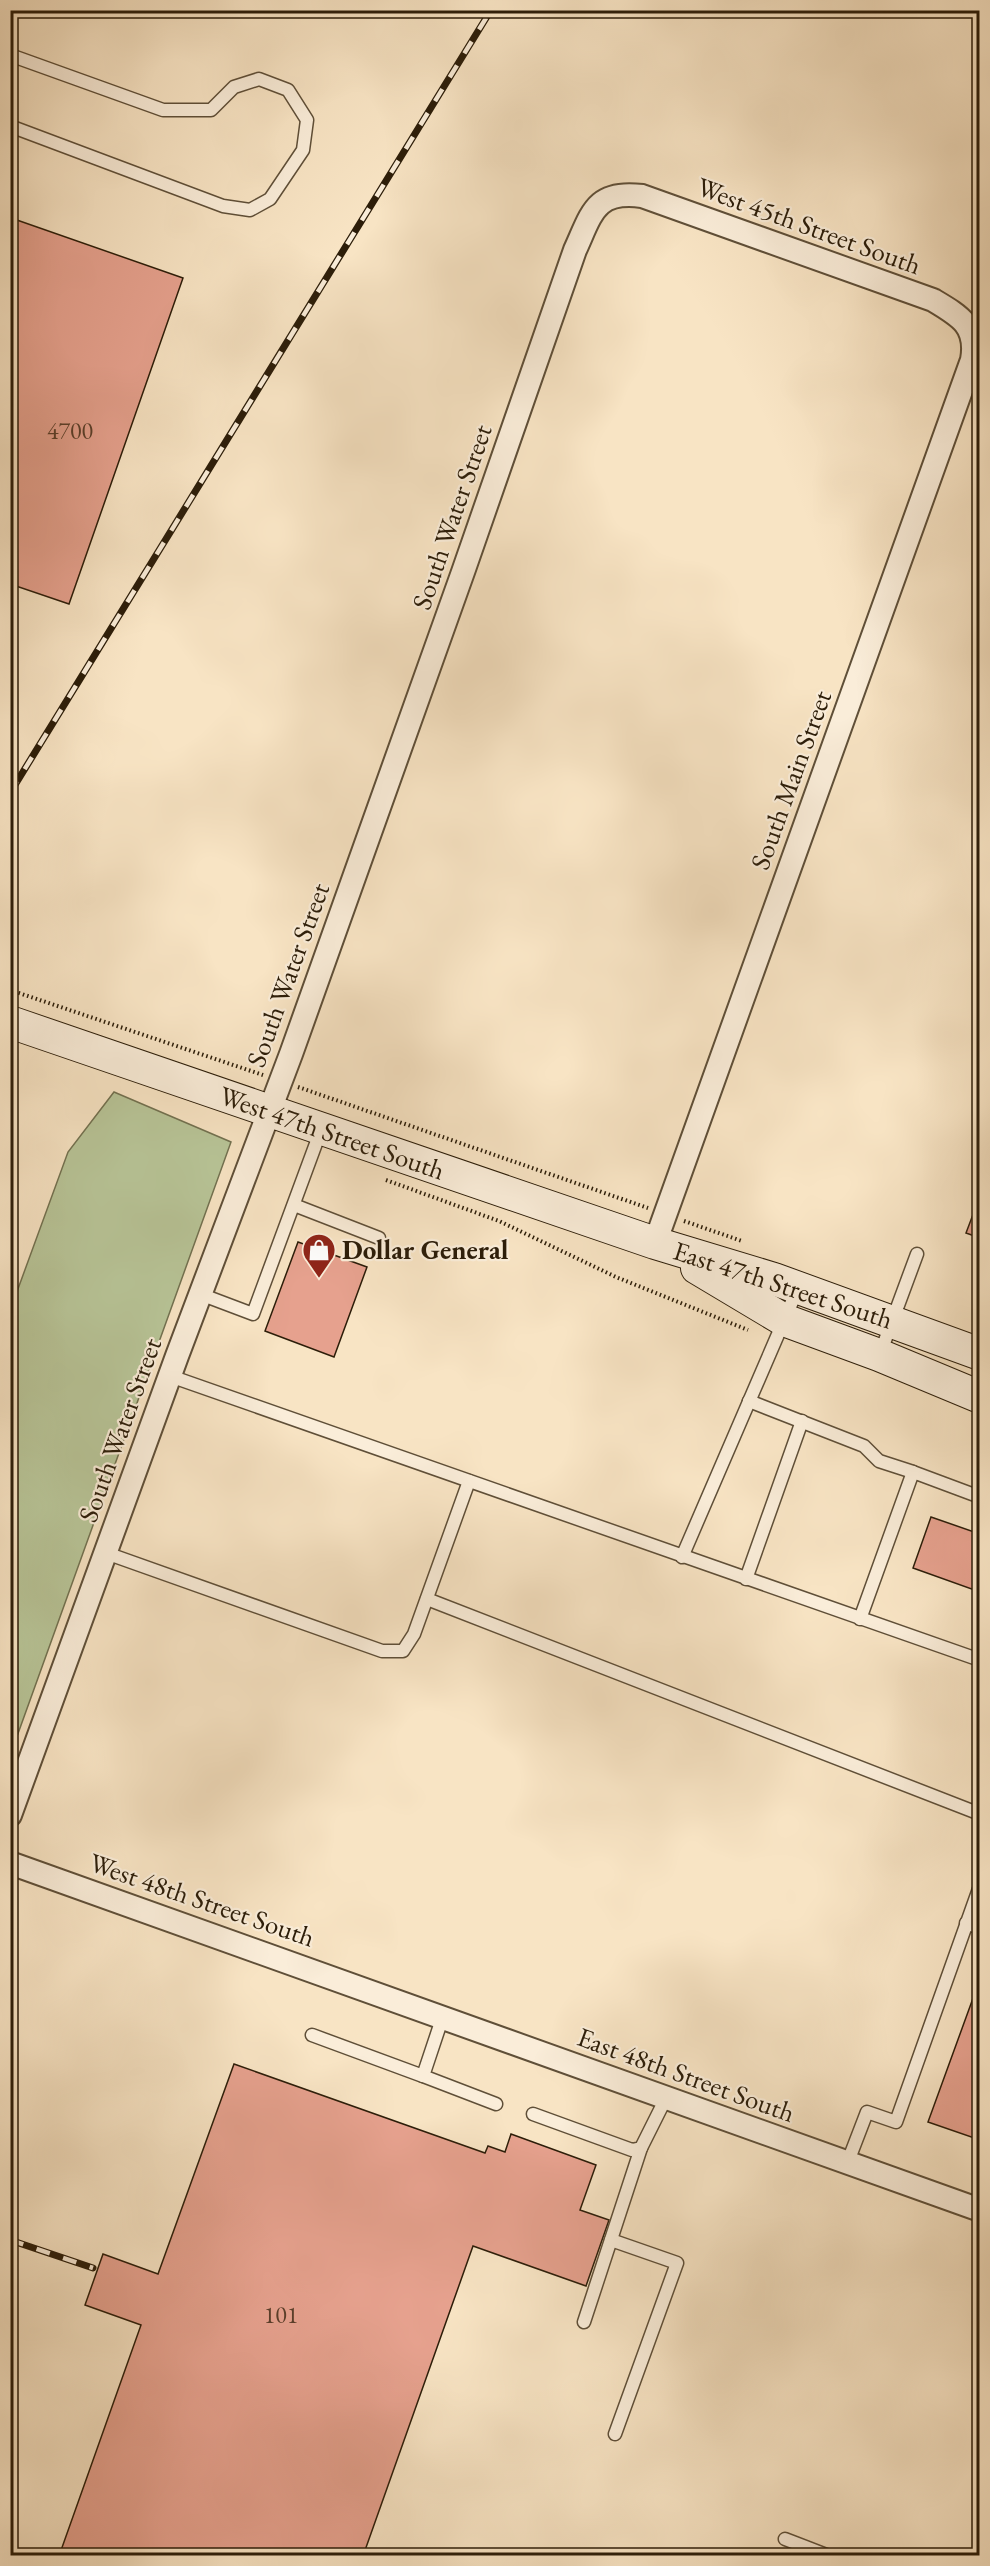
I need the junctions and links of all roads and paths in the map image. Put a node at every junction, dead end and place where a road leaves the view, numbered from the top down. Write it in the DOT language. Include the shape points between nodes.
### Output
graph roads {
  1 [pos="10,55"];
  2 [pos="10,126"];
  3 [pos="614,195"];
  4 [pos="973,336"];
  5 [pos="10,990"];
  6 [pos="10,1022"];
  7 [pos="280,1080"];
  8 [pos="268,1111"];
  9 [pos="321,1129"];
  10 [pos="378,1177"];
  11 [pos="294,1205"];
  12 [pos="665,1214"];
  13 [pos="379,1238"];
  14 [pos="655,1243"];
  15 [pos="748,1243"];
  16 [pos="917,1254"];
  17 [pos="798,1287"];
  18 [pos="200,1294"];
  19 [pos="892,1320"];
  20 [pos="780,1330"];
  21 [pos="980,1354"];
  22 [pos="879,1355"];
  23 [pos="170,1376"];
  24 [pos="980,1397"];
  25 [pos="749,1401"];
  26 [pos="802,1421"];
  27 [pos="913,1472"];
  28 [pos="469,1481"];
  29 [pos="980,1497"];
  30 [pos="106,1553"];
  31 [pos="682,1557"];
  32 [pos="746,1579"];
  33 [pos="427,1599"];
  34 [pos="860,1619"];
  35 [pos="980,1660"];
  36 [pos="980,1814"];
  37 [pos="10,1815"];
  38 [pos="10,1863"];
  39 [pos="980,1886"];
  40 [pos="966,1923"];
  41 [pos="980,1928"];
  42 [pos="374,1991"];
  43 [pos="443,2016"];
  44 [pos="312,2035"];
  45 [pos="423,2076"];
  46 [pos="666,2098"];
  47 [pos="496,2104"];
  48 [pos="533,2114"];
  49 [pos="641,2148"];
  50 [pos="847,2164"];
  51 [pos="980,2210"];
  52 [pos="611,2240"];
  53 [pos="584,2322"];
  54 [pos="615,2434"];
  55 [pos="785,2539"];
  56 [pos="830,2556"];
  1 -- 2 [label="lane" via="163,110 211,110 234,87 259,79 288,90 307,120 303,150 270,200 250,210 222,206"];
  3 -- 4 [label="street, West 45th Street South" via="642,196 933,300 962,319"];
  3 -- 7 [label="street, South Water Street" via="605,198 592,214 575,250 464,572"];
  4 -- 12 [label="street, South Main Street" via="972,360"];
  5 -- 7 [label="path"];
  6 -- 8 [label="street, West 47th Street South"];
  7 -- 8 [label="street, South Water Street"];
  7 -- 12 [label="path"];
  8 -- 9 [label="street, West 47th Street South"];
  8 -- 18 [label="street, South Water Street"];
  9 -- 11 [label="lane"];
  9 -- 14 [label="street, West 47th Street South"];
  10 -- 20 [label="path" via="499,1221 616,1277"];
  11 -- 13 [label="lane"];
  11 -- 18 [label="lane" via="253,1314"];
  12 -- 14 [label="street, South Main Street"];
  12 -- 15 [label="path"];
  14 -- 17 [label="street, East 47th Street South"];
  14 -- 20 [label="street, East 47th Street South"];
  16 -- 19 [label="lane"];
  17 -- 19 [label="street, East 47th Street South"];
  17 -- 20 [label="lane"];
  18 -- 23 [label="street, South Water Street"];
  19 -- 21 [label="street, East 47th Street South"];
  19 -- 22 [label="lane"];
  20 -- 22 [label="street, East 47th Street South"];
  20 -- 25 [label="lane"];
  22 -- 24 [label="street, East 47th Street South"];
  23 -- 28 [label="lane"];
  23 -- 30 [label="street, South Water Street"];
  25 -- 26 [label="lane"];
  25 -- 31 [label="lane"];
  26 -- 27 [label="lane" via="864,1446 879,1461"];
  26 -- 32 [label="lane"];
  27 -- 29 [label="lane"];
  27 -- 34 [label="lane"];
  28 -- 31 [label="lane"];
  28 -- 33 [label="lane"];
  30 -- 33 [label="lane" via="382,1651 403,1651"];
  30 -- 37 [label="street, South Water Street"];
  31 -- 32 [label="lane"];
  32 -- 34 [label="lane"];
  33 -- 36 [label="lane"];
  34 -- 35 [label="lane"];
  38 -- 42 [label="street, West 48th Street South"];
  39 -- 40 [label="lane"];
  40 -- 41 [label="lane"];
  40 -- 50 [label="lane" via="896,2122 867,2112"];
  42 -- 43 [label="street, East 48th Street South"];
  43 -- 45 [label="lane"];
  43 -- 46 [label="street, East 48th Street South"];
  44 -- 45 [label="lane"];
  45 -- 47 [label="lane"];
  46 -- 49 [label="lane"];
  46 -- 50 [label="street, East 48th Street South"];
  48 -- 49 [label="lane" via="632,2150"];
  49 -- 52 [label="lane"];
  50 -- 51 [label="street, East 48th Street South"];
  52 -- 53 [label="lane"];
  52 -- 54 [label="lane" via="677,2263"];
  55 -- 56 [label="lane"];
}
